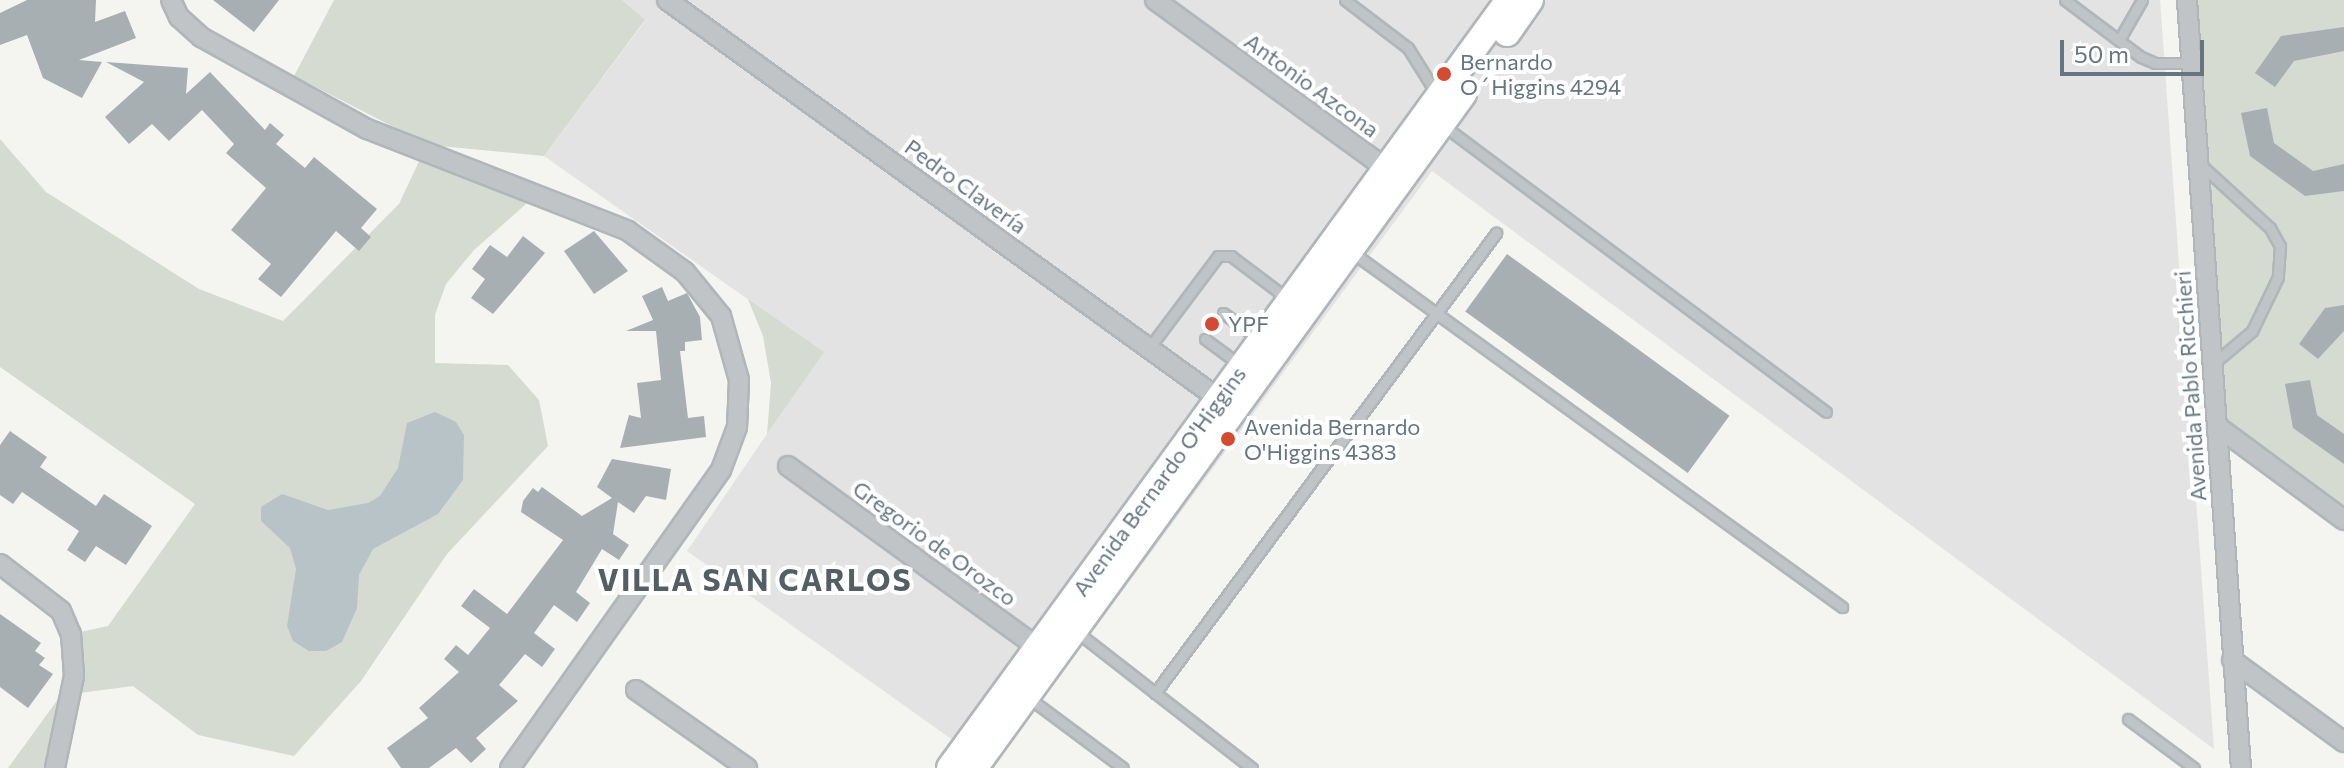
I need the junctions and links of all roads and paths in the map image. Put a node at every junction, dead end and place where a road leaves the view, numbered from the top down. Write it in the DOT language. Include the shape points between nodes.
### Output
graph roads {
  1 [pos="171,0"];
  2 [pos="667,0"];
  3 [pos="1155,0"];
  4 [pos="1345,0"];
  5 [pos="1509,0"];
  6 [pos="1530,0"];
  7 [pos="2065,0"];
  8 [pos="2142,0"];
  9 [pos="2187,0"];
  10 [pos="2119,40"];
  11 [pos="2191,63"];
  12 [pos="1436,112"];
  13 [pos="2198,162"];
  14 [pos="1394,174"];
  15 [pos="1496,233"];
  16 [pos="1343,245"];
  17 [pos="1291,301"];
  18 [pos="1435,312"];
  19 [pos="1223,313"];
  20 [pos="1172,315"];
  21 [pos="1182,322"];
  22 [pos="1205,339"];
  23 [pos="1261,341"];
  24 [pos="1149,348"];
  25 [pos="2212,365"];
  26 [pos="1243,367"];
  27 [pos="1228,405"];
  28 [pos="1826,412"];
  29 [pos="2217,426"];
  30 [pos="788,466"];
  31 [pos="2344,520"];
  32 [pos="0,564"];
  33 [pos="1842,607"];
  34 [pos="1075,630"];
  35 [pos="1045,653"];
  36 [pos="2232,660"];
  37 [pos="636,690"];
  38 [pos="1155,693"];
  39 [pos="1027,696"];
  40 [pos="2128,719"];
  41 [pos="2344,742"];
  42 [pos="55,768"];
  43 [pos="510,768"];
  44 [pos="747,768"];
  45 [pos="950,768"];
  46 [pos="974,768"];
  47 [pos="1123,768"];
  48 [pos="1252,768"];
  49 [pos="2194,768"];
  50 [pos="2241,768"];
  1 -- 43 [label="street" via="179,17 201,37 367,129 639,237 685,272 721,316 739,380 737,427 721,470"];
  2 -- 24 [label="street, Pedro Clavería"];
  3 -- 14 [label="street, Antonio Azcona"];
  4 -- 12 [label="lane" via="1408,48"];
  5 -- 12 [label="main road, Avenida Bernardo O'Higgins"];
  6 -- 12 [label="main road, Avenida Bernardo O'Higgins"];
  7 -- 10 [label="lane"];
  8 -- 10 [label="lane"];
  9 -- 11 [label="street, Avenida Pablo Ricchieri"];
  10 -- 11 [label="lane" via="2155,63"];
  11 -- 13 [label="street, Avenida Pablo Ricchieri"];
  12 -- 14 [label="main road, Avenida Bernardo O'Higgins"];
  12 -- 28 [label="lane"];
  13 -- 25 [label="street, Avenida Pablo Ricchieri"];
  13 -- 25 [label="lane" via="2270,228 2280,246 2278,277 2252,331"];
  14 -- 16 [label="main road, Avenida Bernardo O'Higgins"];
  15 -- 18 [label="lane"];
  16 -- 17 [label="main road, Avenida Bernardo O'Higgins"];
  16 -- 18 [label="lane"];
  16 -- 27 [label="main road, Avenida Bernardo O'Higgins"];
  17 -- 20 [label="lane" via="1226,254 1213,259 1195,293"];
  17 -- 23 [label="main road, Avenida Bernardo O'Higgins"];
  18 -- 33 [label="lane"];
  18 -- 38 [label="lane"];
  19 -- 23 [label="lane"];
  20 -- 21 [label="lane"];
  20 -- 24 [label="lane"];
  22 -- 26 [label="lane"];
  23 -- 26 [label="main road, Avenida Bernardo O'Higgins"];
  24 -- 27 [label="street, Pedro Clavería"];
  25 -- 29 [label="street, Avenida Pablo Ricchieri"];
  26 -- 27 [label="main road, Avenida Bernardo O'Higgins"];
  27 -- 34 [label="main road, Avenida Bernardo O'Higgins"];
  27 -- 35 [label="main road, Avenida Bernardo O'Higgins"];
  29 -- 31 [label="street"];
  29 -- 36 [label="street, Avenida Pablo Ricchieri"];
  30 -- 35 [label="street, Gregorio de Orozco"];
  32 -- 42 [label="street" via="61,611 71,634 73,685"];
  34 -- 35 [label="main road, Avenida Bernardo O'Higgins"];
  34 -- 38 [label="lane"];
  35 -- 39 [label="main road, Avenida Bernardo O'Higgins"];
  35 -- 45 [label="main road, Avenida Bernardo O'Higgins"];
  36 -- 41 [label="street"];
  36 -- 50 [label="street, Avenida Pablo Ricchieri"];
  37 -- 44 [label="street"];
  38 -- 48 [label="lane"];
  39 -- 46 [label="main road, Avenida Bernardo O'Higgins"];
  39 -- 47 [label="lane"];
  40 -- 49 [label="lane"];
}
